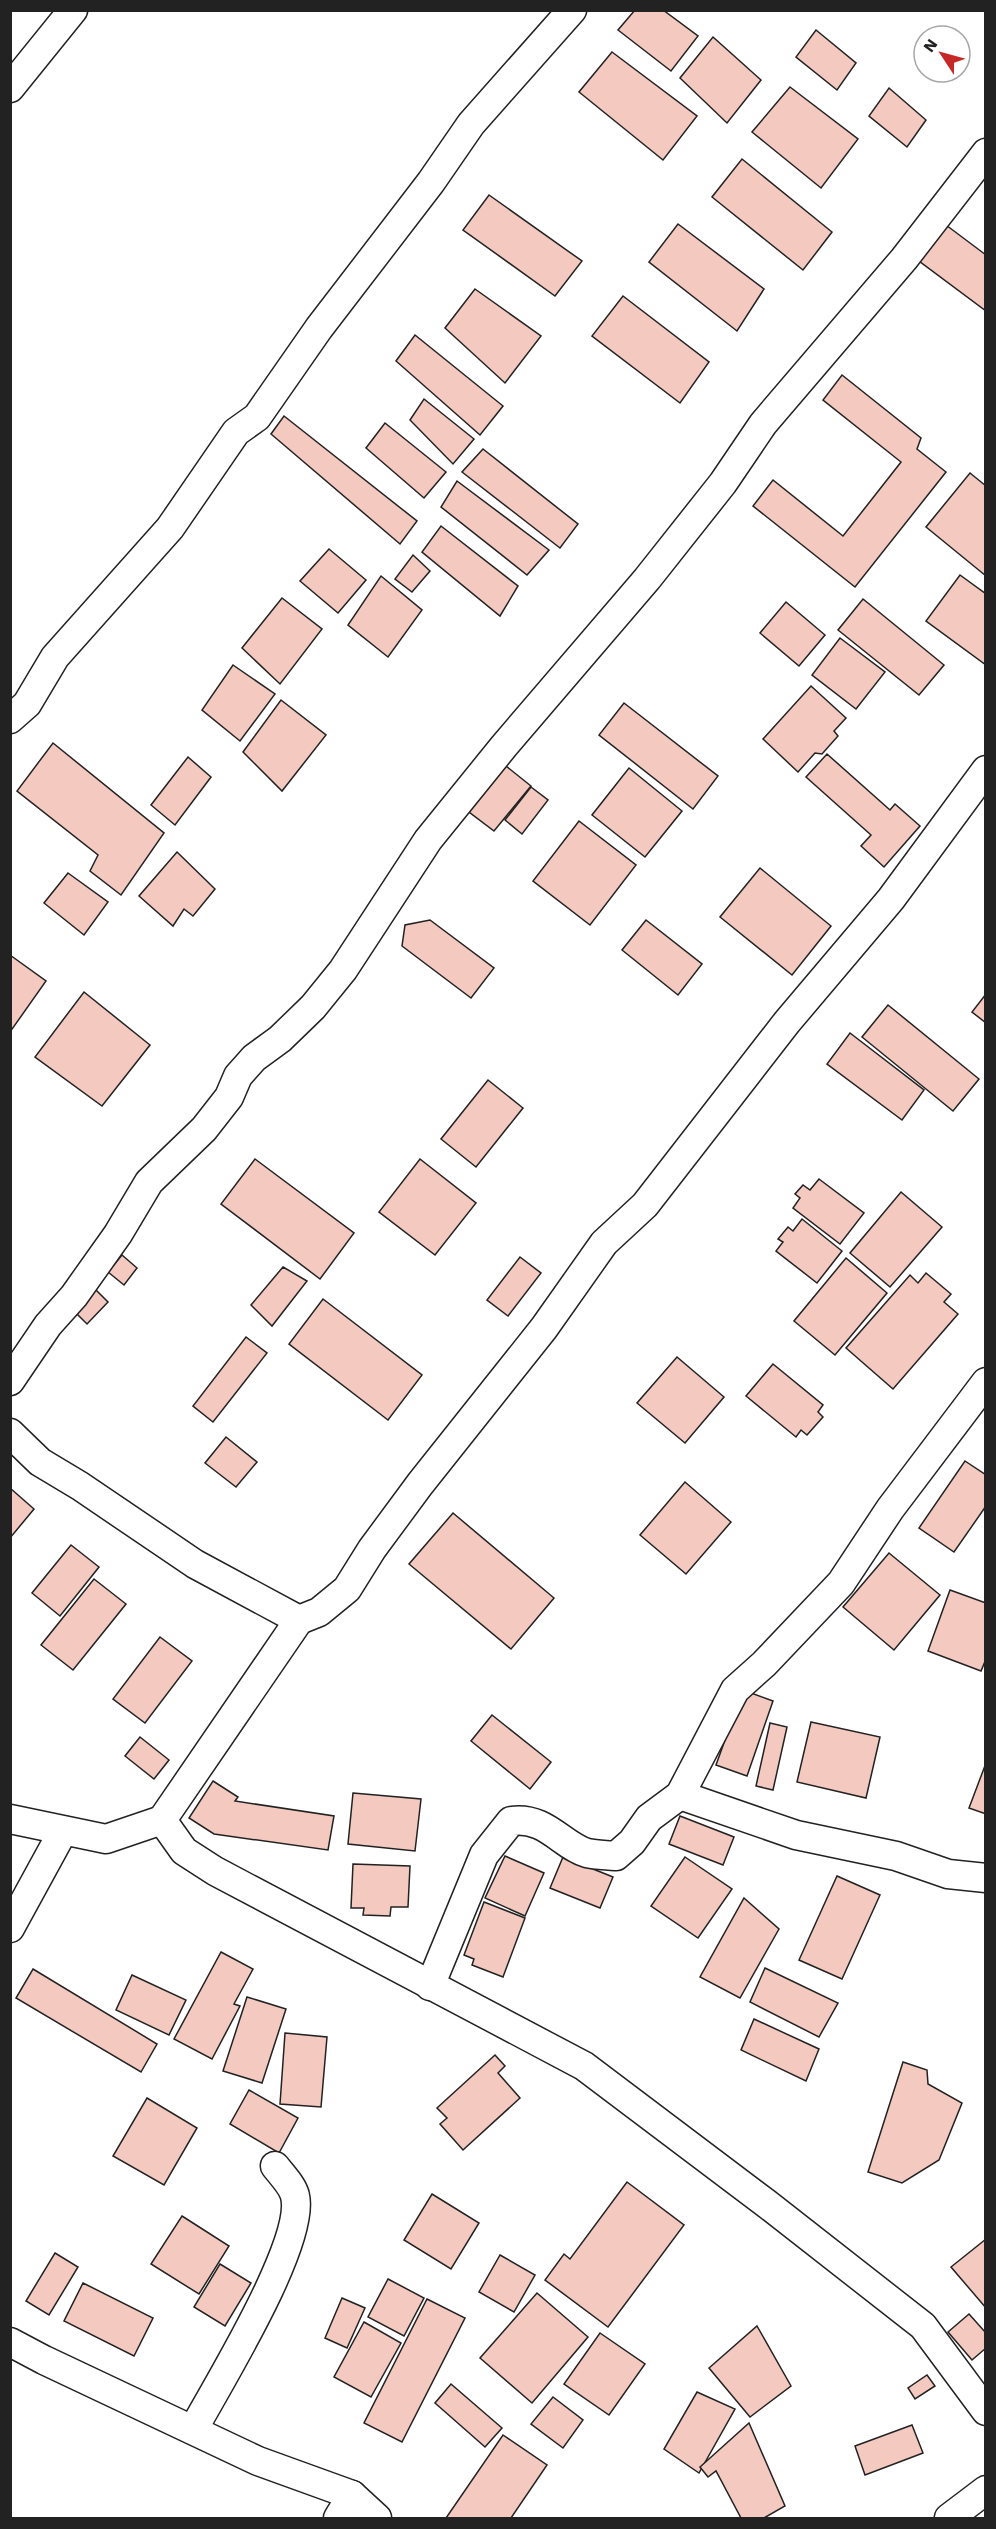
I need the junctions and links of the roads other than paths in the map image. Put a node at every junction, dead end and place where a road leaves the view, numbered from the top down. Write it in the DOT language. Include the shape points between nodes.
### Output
graph roads {
  1 [pos="73,10"];
  2 [pos="572,10"];
  3 [pos="10,88"];
  4 [pos="986,153"];
  5 [pos="10,719"];
  6 [pos="986,770"];
  7 [pos="10,1381"];
  8 [pos="986,1382"];
  9 [pos="10,1433"];
  10 [pos="299,1620"];
  11 [pos="680,1795"];
  12 [pos="10,1819"];
  13 [pos="162,1820"];
  14 [pos="63,1831"];
  15 [pos="986,1878"];
  16 [pos="10,1928"];
  17 [pos="430,1986"];
  18 [pos="275,2166"];
  19 [pos="10,2342"];
  20 [pos="986,2411"];
  21 [pos="193,2430"];
  22 [pos="986,2490"];
  23 [pos="345,2507"];
  24 [pos="377,2518"];
  25 [pos="950,2518"];
  1 -- 3 [label="street"];
  2 -- 5 [label="street" via="471,124 257,417 236,432 170,528 55,657 27,704"];
  4 -- 7 [label="street" via="904,259 763,424 723,483 647,579 428,840 344,970 313,1007 249,1064 204,1130 149,1182 118,1234"];
  6 -- 10 [label="street" via="891,899 788,1022 645,1205 604,1244 544,1328 420,1484 347,1589 319,1612"];
  8 -- 11 [label="street" via="890,1509 841,1583 735,1690"];
  9 -- 10 [label="street" via="40,1462 195,1564"];
  10 -- 13 [label="street"];
  11 -- 15 [label="street" via="796,1834 896,1856 948,1874"];
  11 -- 17 [label="street" via="649,1818 616,1856 586,1852 555,1833 523,1820 511,1821 484,1855"];
  12 -- 14 [label="street"];
  13 -- 14 [label="street" via="106,1839"];
  13 -- 17 [label="street" via="184,1851 215,1871"];
  14 -- 16 [label="street"];
  17 -- 20 [label="street" via="584,2066 767,2204 923,2326"];
  18 -- 21 [label="street" via="296,2196 294,2233 283,2264"];
  19 -- 21 [label="street"];
  21 -- 23 [label="street"];
  22 -- 25 [label="street"];
  23 -- 24 [label="street"];
}
